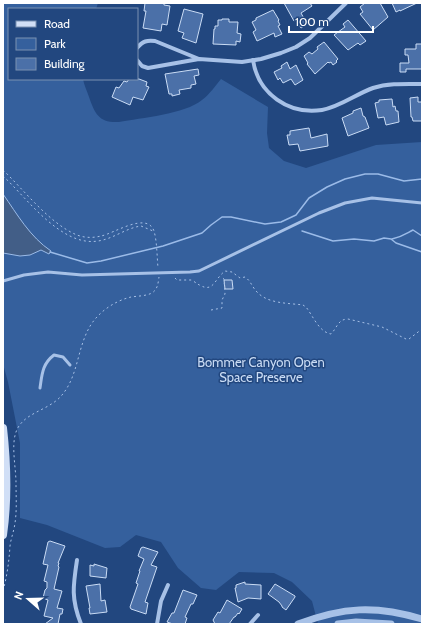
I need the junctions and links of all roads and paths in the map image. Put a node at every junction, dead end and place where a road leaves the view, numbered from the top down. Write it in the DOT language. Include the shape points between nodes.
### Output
graph roads {
  1 [pos="346,3"];
  2 [pos="138,47"];
  3 [pos="199,59"];
  4 [pos="253,60"];
  5 [pos="138,61"];
  6 [pos="422,84"];
  7 [pos="3,170"];
  8 [pos="3,176"];
  9 [pos="422,203"];
  10 [pos="154,232"];
  11 [pos="159,273"];
  12 [pos="172,276"];
  13 [pos="220,276"];
  14 [pos="3,281"];
  15 [pos="212,310"];
  16 [pos="422,329"];
  17 [pos="70,365"];
  18 [pos="40,388"];
  19 [pos="3,428"];
  20 [pos="3,535"];
  21 [pos="77,560"];
  22 [pos="168,585"];
  23 [pos="3,591"];
  24 [pos="258,615"];
  25 [pos="422,618"];
  26 [pos="81,624"];
  27 [pos="158,624"];
  28 [pos="250,624"];
  29 [pos="298,624"];
  30 [pos="338,624"];
  31 [pos="391,624"];
  1 -- 4 [label="street" via="310,38 296,47 281,54"];
  2 -- 3 [label="street" via="142,42 155,41"];
  3 -- 4 [label="street" via="242,62"];
  3 -- 5 [label="street" via="148,68"];
  4 -- 6 [label="street" via="255,71 269,94 281,103 310,110 323,110 389,85"];
  7 -- 10 [label="path" via="43,210 67,230 76,234 88,237 101,236 138,222 149,226"];
  8 -- 10 [label="path" via="36,210 76,239 100,241 141,226"];
  9 -- 11 [label="lane" via="372,198 345,203 199,271"];
  10 -- 11 [label="path"];
  11 -- 14 [label="lane" via="82,275 48,272"];
  11 -- 23 [label="path" via="158,284 153,292 117,302 96,319 87,332 75,373 63,394 53,404 19,425 15,438 15,522"];
  12 -- 13 [label="path" via="177,280 192,280 202,287 208,287 214,285"];
  13 -- 15 [label="path" via="224,279 225,292 222,308"];
  13 -- 16 [label="path" via="225,271 232,272 240,278 250,280 262,296 303,305 320,328 327,333 331,334 343,319 382,327 406,339"];
  17 -- 18 [label="lane" via="63,357 54,355 47,360 42,371"];
  19 -- 20 [label="main road" via="7,490"];
  21 -- 26 [label="street" via="73,591 75,608"];
  22 -- 27 [label="street" via="161,601"];
  24 -- 28 [label="street"];
  25 -- 29 [label="street" via="383,610 361,609 317,616"];
  30 -- 31 [label="street"];
}
